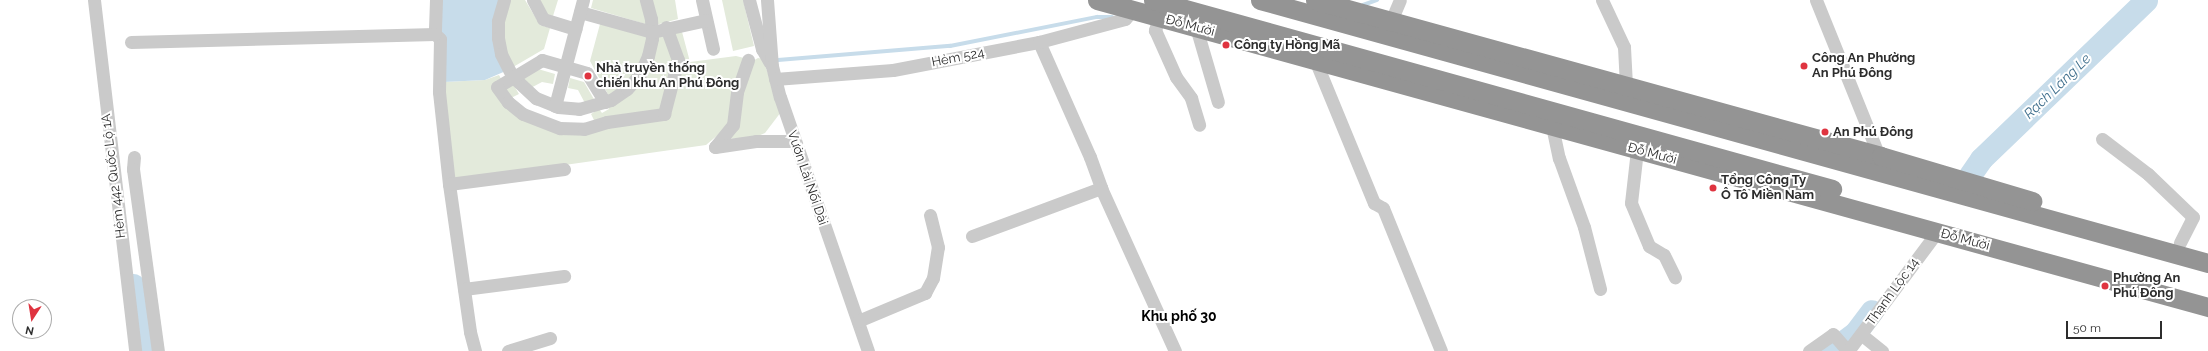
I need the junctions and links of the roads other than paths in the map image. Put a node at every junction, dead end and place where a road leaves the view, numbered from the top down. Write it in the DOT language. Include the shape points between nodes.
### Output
graph roads {
  1 [pos="94,0"];
  2 [pos="436,0"];
  3 [pos="504,0"];
  4 [pos="533,0"];
  5 [pos="646,0"];
  6 [pos="702,0"];
  7 [pos="749,0"];
  8 [pos="767,0"];
  9 [pos="1097,0"];
  10 [pos="1260,0"];
  11 [pos="1315,0"];
  12 [pos="1400,0"];
  13 [pos="1602,0"];
  14 [pos="1816,0"];
  15 [pos="582,6"];
  16 [pos="1156,9"];
  17 [pos="1133,10"];
  18 [pos="706,20"];
  19 [pos="1196,27"];
  20 [pos="666,28"];
  21 [pos="575,29"];
  22 [pos="1388,29"];
  23 [pos="652,32"];
  24 [pos="435,34"];
  25 [pos="131,42"];
  26 [pos="1039,42"];
  27 [pos="713,49"];
  28 [pos="1312,52"];
  29 [pos="748,60"];
  30 [pos="564,66"];
  31 [pos="774,72"];
  32 [pos="512,76"];
  33 [pos="1626,86"];
  34 [pos="605,102"];
  35 [pos="1218,102"];
  36 [pos="556,106"];
  37 [pos="1199,125"];
  38 [pos="1552,126"];
  39 [pos="2102,139"];
  40 [pos="794,140"];
  41 [pos="1637,150"];
  42 [pos="134,157"];
  43 [pos="1881,164"];
  44 [pos="564,170"];
  45 [pos="449,184"];
  46 [pos="1101,188"];
  47 [pos="930,215"];
  48 [pos="1937,232"];
  49 [pos="972,236"];
  50 [pos="2180,243"];
  51 [pos="2208,251"];
  52 [pos="2208,263"];
  53 [pos="564,276"];
  54 [pos="1675,278"];
  55 [pos="464,289"];
  56 [pos="1600,289"];
  57 [pos="2208,294"];
  58 [pos="2208,307"];
  59 [pos="858,321"];
  60 [pos="1862,335"];
  61 [pos="550,338"];
  62 [pos="1172,350"];
  63 [pos="135,351"];
  64 [pos="158,351"];
  65 [pos="476,351"];
  66 [pos="508,351"];
  67 [pos="868,351"];
  68 [pos="1441,351"];
  69 [pos="1809,351"];
  70 [pos="1848,351"];
  71 [pos="1882,351"];
  1 -- 63 [label="street, Hẻm 442 Quốc Lộ 1A"];
  2 -- 24 [label="street"];
  3 -- 32 [label="street" via="498,21 498,38 502,58"];
  4 -- 21 [label="street" via="543,19"];
  5 -- 23 [label="street"];
  6 -- 18 [label="street"];
  7 -- 31 [label="street" via="762,49"];
  8 -- 31 [label="street, Vườn Lài Nối Dài"];
  9 -- 17 [label="highway, Đỗ Mười"];
  10 -- 22 [label="highway"];
  11 -- 22 [label="highway"];
  12 -- 22 [label="street"];
  13 -- 33 [label="street" via="1624,47"];
  14 -- 43 [label="street"];
  15 -- 21 [label="street"];
  15 -- 23 [label="street"];
  16 -- 17 [label="highway, Đỗ Mười"];
  16 -- 19 [label="highway, Đỗ Mười"];
  16 -- 28 [label="highway, Đỗ Mười"];
  16 -- 37 [label="street" via="1155,30 1176,77 1191,98"];
  17 -- 26 [label="street, Hẻm 524" via="1125,19"];
  18 -- 20 [label="street"];
  18 -- 27 [label="street"];
  19 -- 28 [label="highway, Đỗ Mười"];
  19 -- 35 [label="street"];
  20 -- 23 [label="street"];
  20 -- 32 [label="street" via="678,60 664,114 607,122 584,129 550,126 524,114 508,102 497,87"];
  21 -- 30 [label="street"];
  22 -- 33 [label="highway"];
  22 -- 43 [label="highway"];
  23 -- 34 [label="street" via="648,56 640,74 622,93"];
  24 -- 25 [label="street"];
  24 -- 45 [label="street" via="440,39 439,92"];
  26 -- 31 [label="street, Hẻm 524" via="893,70"];
  26 -- 46 [label="street"];
  28 -- 38 [label="highway, Đỗ Mười"];
  28 -- 57 [label="highway, Đỗ Mười"];
  28 -- 68 [label="street" via="1374,203 1383,208"];
  29 -- 40 [label="street" via="737,92 733,125 715,147 756,141"];
  30 -- 32 [label="street" via="542,60"];
  30 -- 34 [label="street" via="588,73"];
  30 -- 36 [label="street"];
  31 -- 40 [label="street, Vườn Lài Nối Dài"];
  32 -- 36 [label="street" via="529,94"];
  33 -- 43 [label="highway"];
  34 -- 36 [label="street" via="579,108"];
  38 -- 41 [label="highway, Đỗ Mười"];
  38 -- 56 [label="street" via="1559,158 1584,227"];
  39 -- 50 [label="street" via="2148,174 2193,217"];
  40 -- 59 [label="street, Vườn Lài Nối Dài"];
  41 -- 48 [label="highway, Đỗ Mười"];
  41 -- 54 [label="street" via="1631,203 1649,246 1664,255"];
  42 -- 64 [label="street" via="134,177"];
  43 -- 50 [label="highway"];
  43 -- 52 [label="highway"];
  44 -- 45 [label="street"];
  45 -- 55 [label="street"];
  46 -- 49 [label="street"];
  46 -- 62 [label="street"];
  47 -- 59 [label="street" via="938,247 934,278 925,292"];
  48 -- 58 [label="highway, Đỗ Mười"];
  48 -- 60 [label="street, Thạnh Lộc 14"];
  50 -- 51 [label="highway"];
  53 -- 55 [label="street"];
  55 -- 65 [label="street"];
  59 -- 67 [label="street, Vườn Lài Nối Dài"];
  60 -- 70 [label="street, Thạnh Lộc 14"];
  60 -- 71 [label="street"];
  61 -- 66 [label="street"];
  69 -- 70 [label="street" via="1833,334"];
}
